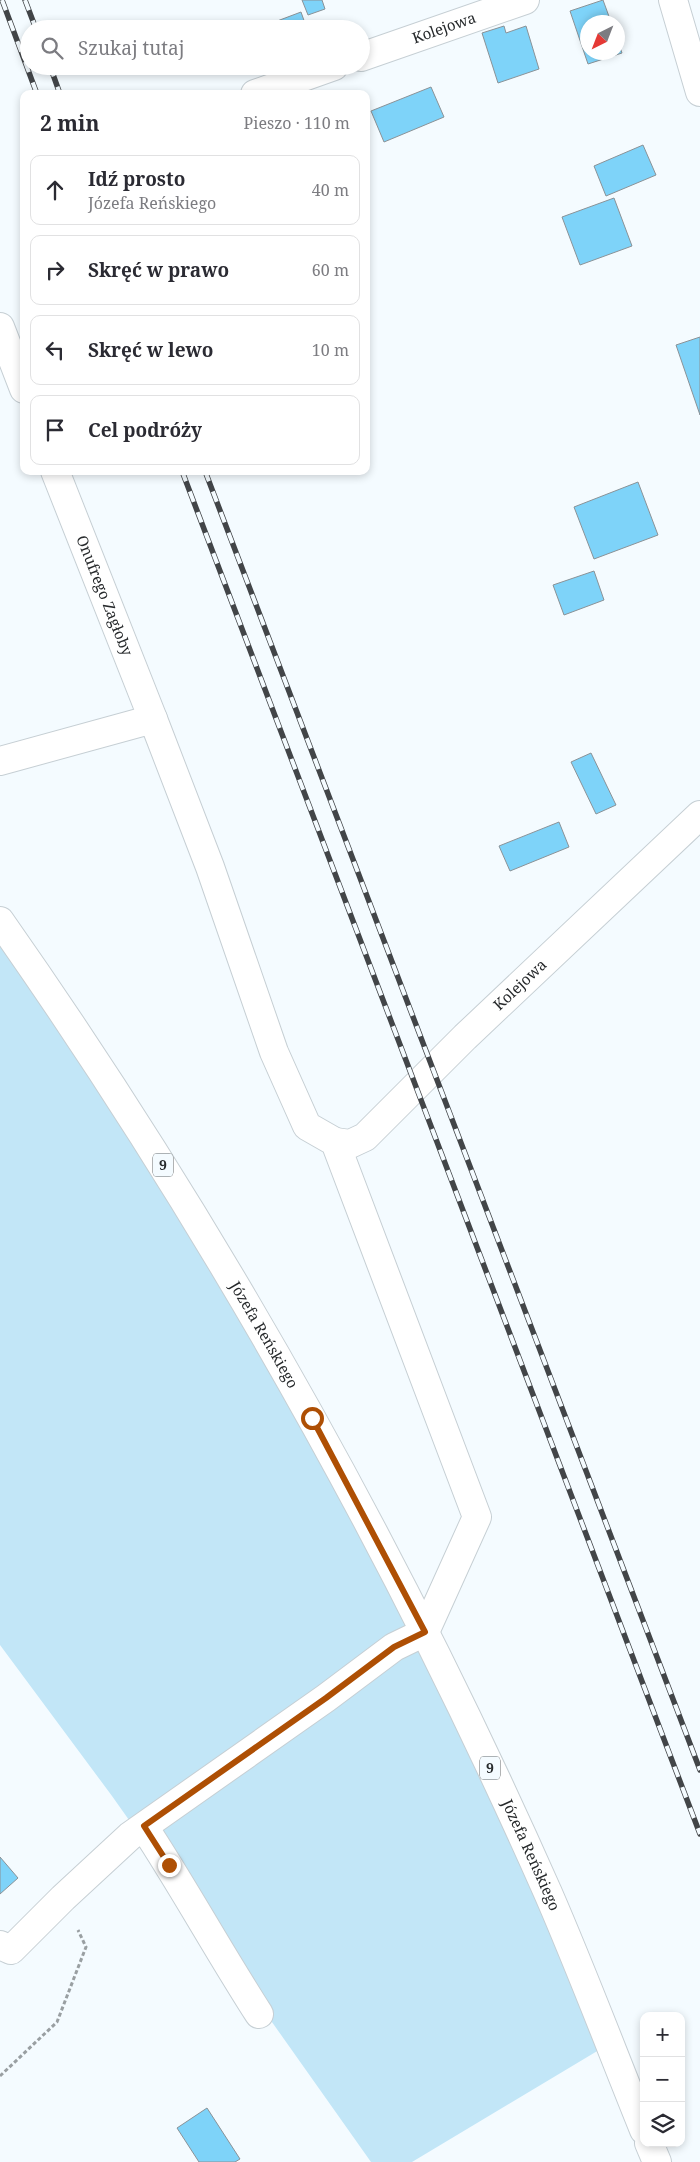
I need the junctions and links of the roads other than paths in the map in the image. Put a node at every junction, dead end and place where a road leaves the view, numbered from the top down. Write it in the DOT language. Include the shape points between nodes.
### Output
graph roads {
  1 [pos="525,0"];
  2 [pos="673,0"];
  3 [pos="370,54"];
  4 [pos="309,75"];
  5 [pos="266,90"];
  6 [pos="700,92"];
  7 [pos="0,327"];
  8 [pos="20,379"];
  9 [pos="57,475"];
  10 [pos="153,719"];
  11 [pos="0,761"];
  12 [pos="700,815"];
  13 [pos="0,921"];
  14 [pos="335,1142"];
  15 [pos="425,1632"];
  16 [pos="144,1826"];
  17 [pos="4,1953"];
  18 [pos="259,2014"];
  19 [pos="640,2120"];
  20 [pos="650,2147"];
  21 [pos="656,2162"];
  1 -- 3 [label="street, Kolejowa"];
  2 -- 6 [label="street"];
  4 -- 5 [label="street"];
  7 -- 8 [label="street"];
  9 -- 10 [label="street, Onufrego Zagłoby"];
  10 -- 11 [label="street"];
  10 -- 14 [label="street, Onufrego Zagłoby" via="210,867 274,1052 307,1126"];
  12 -- 14 [label="street, Kolejowa" via="465,1037 365,1137 350,1144"];
  13 -- 15 [label="street, Józefa Reńskiego / 9" via="147,1140 232,1278 312,1418"];
  14 -- 15 [label="street" via="477,1517"];
  15 -- 16 [label="street" via="394,1647"];
  15 -- 19 [label="street, Józefa Reńskiego / 9" via="549,1896"];
  16 -- 17 [label="street"];
  16 -- 18 [label="street"];
  20 -- 21 [label="street"];
}
